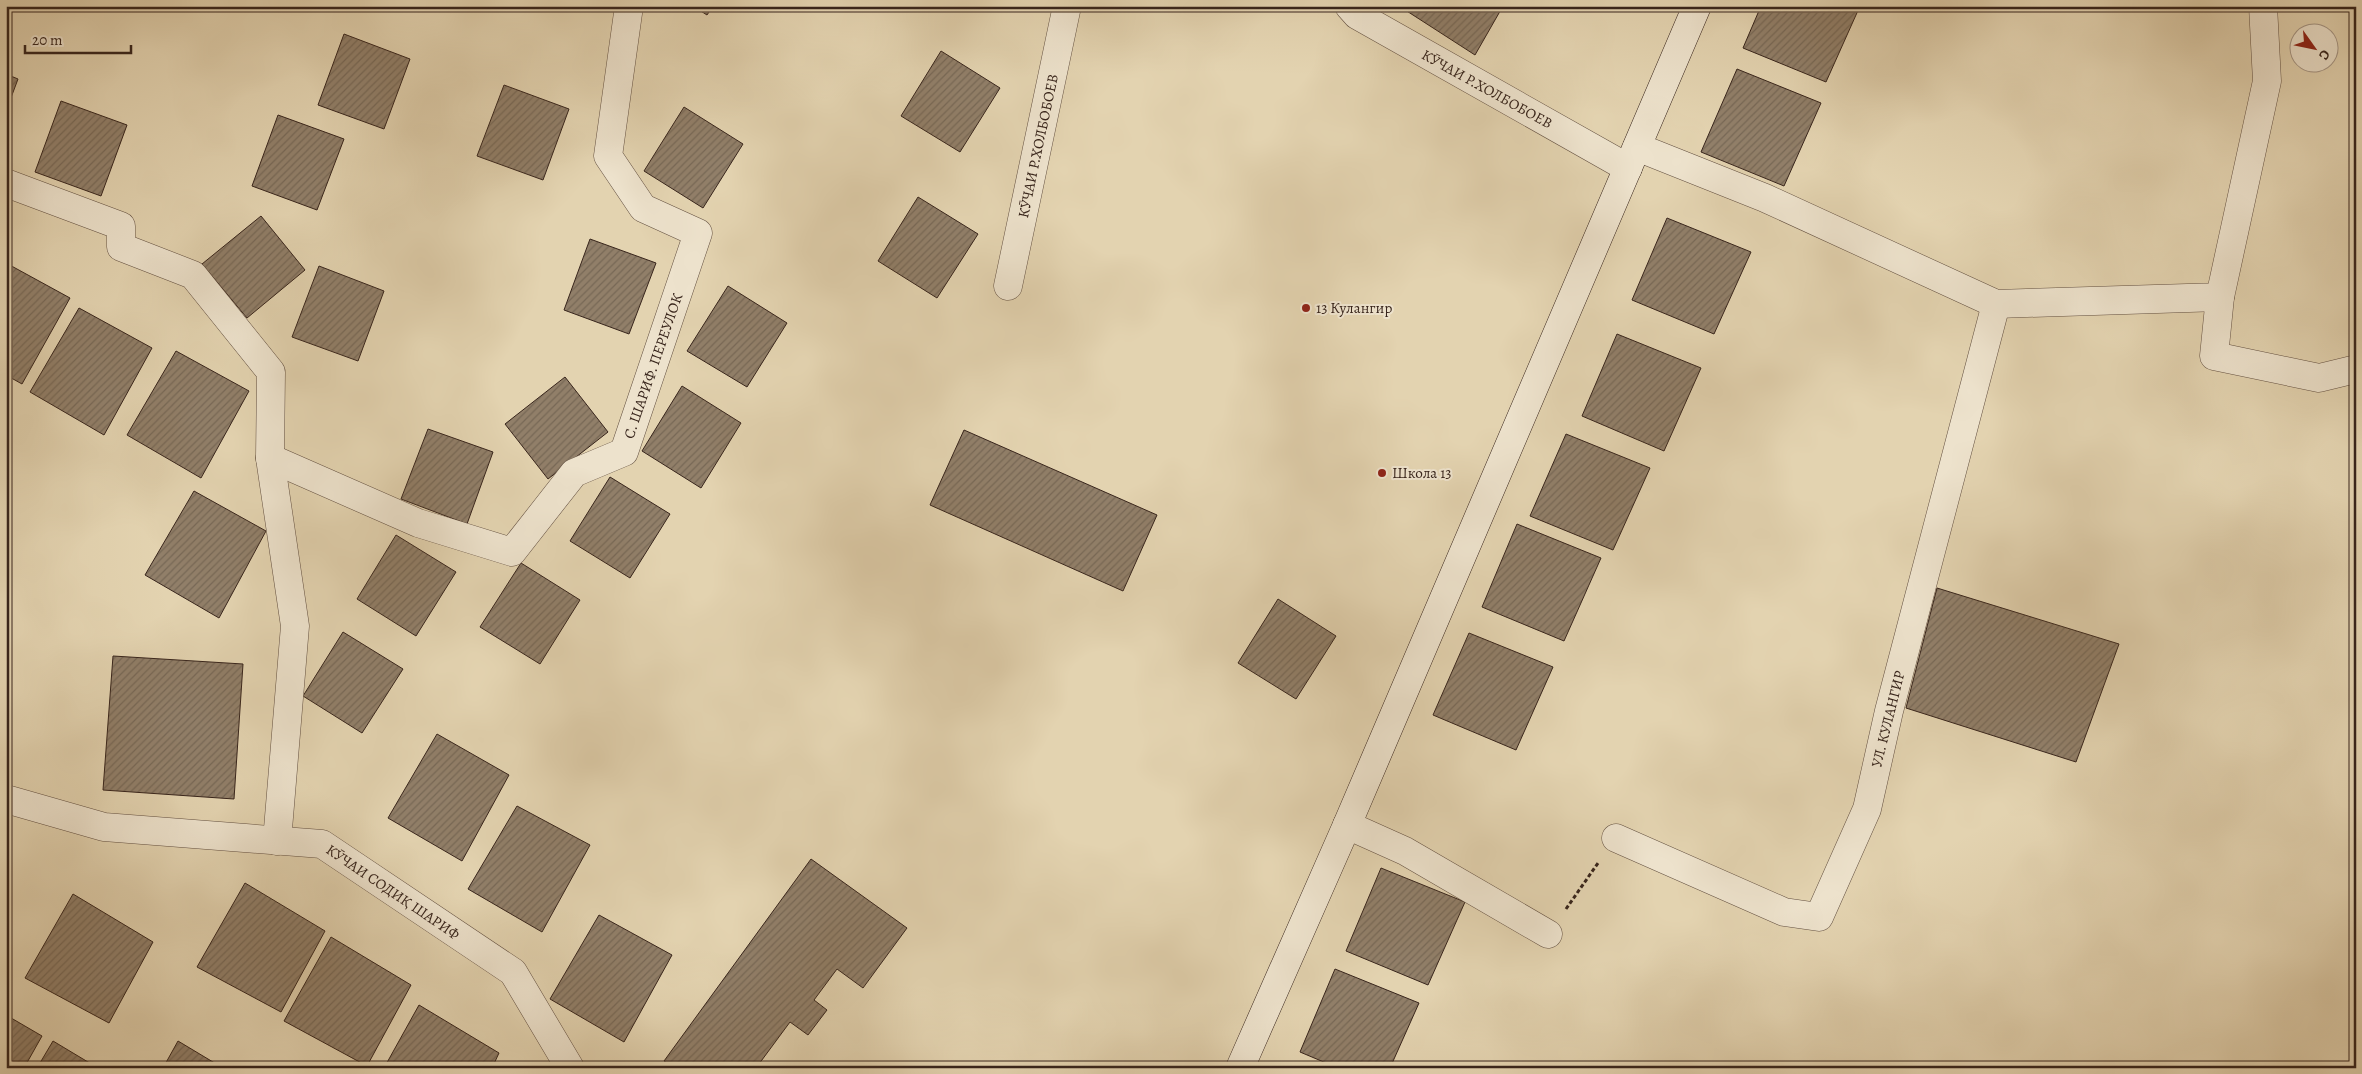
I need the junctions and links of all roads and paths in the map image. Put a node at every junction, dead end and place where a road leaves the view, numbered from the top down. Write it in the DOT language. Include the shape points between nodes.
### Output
graph roads {
  1 [pos="629,6"];
  2 [pos="1067,6"];
  3 [pos="1349,6"];
  4 [pos="1697,6"];
  5 [pos="2263,6"];
  6 [pos="1632,157"];
  7 [pos="6,183"];
  8 [pos="1008,286"];
  9 [pos="2220,297"];
  10 [pos="1996,304"];
  11 [pos="2356,369"];
  12 [pos="270,458"];
  13 [pos="6,800"];
  14 [pos="1347,824"];
  15 [pos="1616,838"];
  16 [pos="277,841"];
  17 [pos="1548,934"];
  18 [pos="570,1068"];
  19 [pos="1240,1068"];
  1 -- 12 [label="street, С. ШАРИФ. ПЕРЕУЛОК" via="608,156 643,208 698,233 624,452 574,473 512,552 418,523"];
  2 -- 8 [label="street, КӮЧАИ Р.ХОЛБОБОЕВ"];
  3 -- 6 [label="street, КӮЧАИ Р.ХОЛБОБОЕВ" via="1357,15"];
  4 -- 6 [label="street"];
  5 -- 9 [label="street" via="2267,81"];
  6 -- 10 [label="street, КӮЧАИ Р.ХОЛБОБОЕВ" via="1765,198"];
  6 -- 14 [label="street"];
  7 -- 12 [label="street" via="121,226 121,247 193,275 271,372"];
  9 -- 10 [label="street"];
  9 -- 11 [label="street" via="2214,356 2319,378"];
  10 -- 15 [label="street, УЛ. КУЛАНГИР" via="1889,711 1867,809 1819,917 1784,912"];
  12 -- 16 [label="street" via="295,626"];
  13 -- 16 [label="street, КӮЧАИ СОДИҚ ШАРИФ" via="104,827"];
  14 -- 17 [label="street" via="1405,851"];
  14 -- 19 [label="street"];
  15 -- 17 [label="path"];
  16 -- 18 [label="street, КӮЧАИ СОДИҚ ШАРИФ" via="322,844 513,972"];
}
